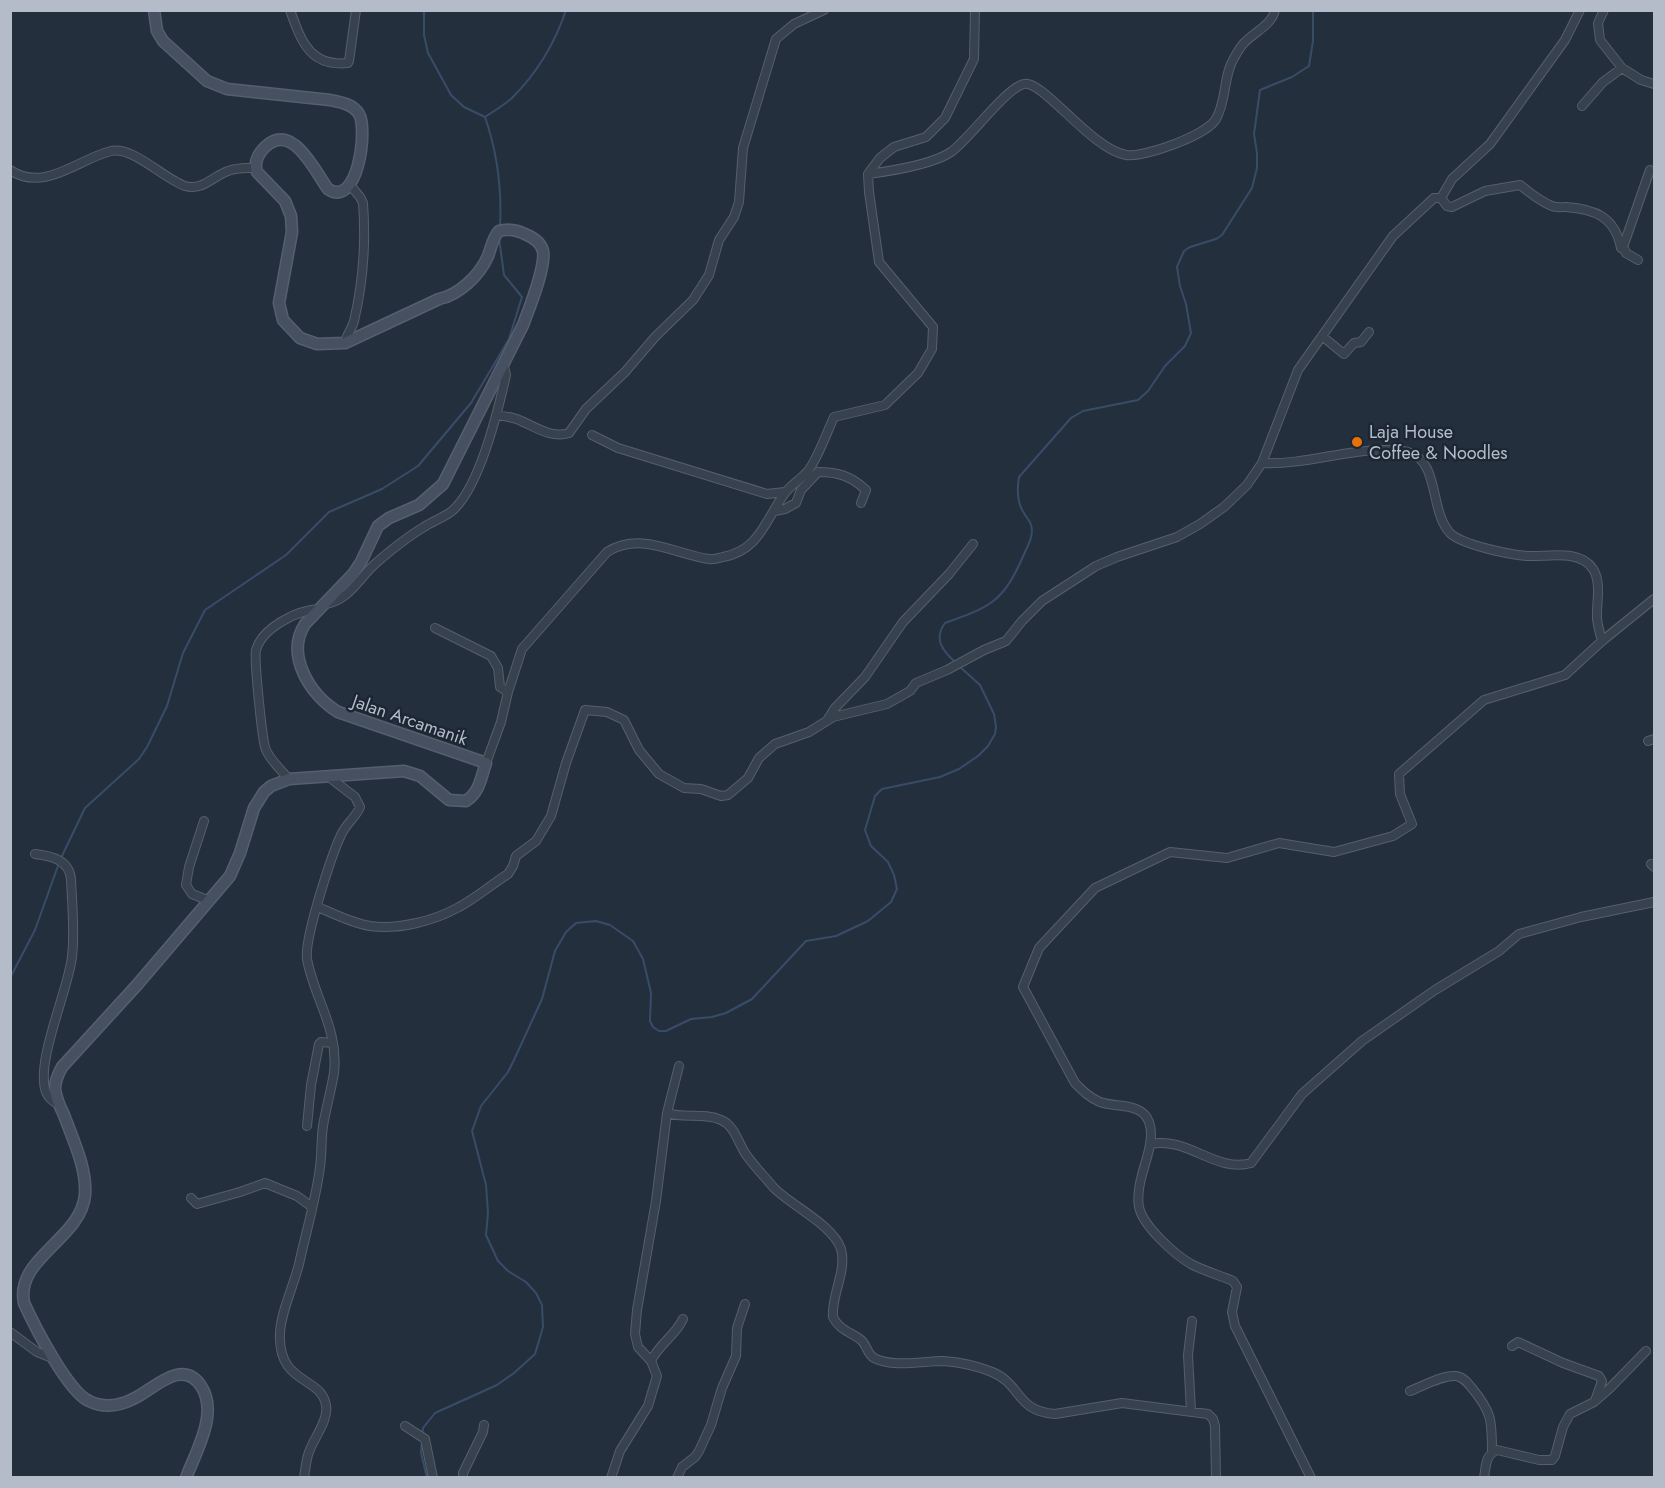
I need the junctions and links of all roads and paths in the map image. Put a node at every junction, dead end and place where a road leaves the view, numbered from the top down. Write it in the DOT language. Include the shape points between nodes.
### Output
graph roads {
  1 [pos="154,10"];
  2 [pos="290,10"];
  3 [pos="356,10"];
  4 [pos="824,10"];
  5 [pos="975,10"];
  6 [pos="1275,10"];
  7 [pos="1580,10"];
  8 [pos="1604,10"];
  9 [pos="1622,68"];
  10 [pos="1654,84"];
  11 [pos="1582,106"];
  12 [pos="255,168"];
  13 [pos="10,170"];
  14 [pos="1650,170"];
  15 [pos="868,174"];
  16 [pos="350,185"];
  17 [pos="1441,198"];
  18 [pos="1626,250"];
  19 [pos="1638,260"];
  20 [pos="1369,332"];
  21 [pos="1322,336"];
  22 [pos="345,343"];
  23 [pos="503,363"];
  24 [pos="496,415"];
  25 [pos="592,435"];
  26 [pos="1262,463"];
  27 [pos="785,492"];
  28 [pos="861,503"];
  29 [pos="775,511"];
  30 [pos="973,544"];
  31 [pos="1654,599"];
  32 [pos="321,607"];
  33 [pos="435,628"];
  34 [pos="1602,641"];
  35 [pos="508,692"];
  36 [pos="826,723"];
  37 [pos="486,763"];
  38 [pos="329,777"];
  39 [pos="289,778"];
  40 [pos="204,821"];
  41 [pos="35,854"];
  42 [pos="210,901"];
  43 [pos="1654,902"];
  44 [pos="318,907"];
  45 [pos="333,1042"];
  46 [pos="679,1066"];
  47 [pos="60,1106"];
  48 [pos="667,1113"];
  49 [pos="307,1126"];
  50 [pos="1150,1144"];
  51 [pos="191,1198"];
  52 [pos="312,1207"];
  53 [pos="745,1304"];
  54 [pos="683,1319"];
  55 [pos="1192,1321"];
  56 [pos="10,1332"];
  57 [pos="1512,1346"];
  58 [pos="1646,1351"];
  59 [pos="55,1359"];
  60 [pos="651,1361"];
  61 [pos="1410,1391"];
  62 [pos="1594,1402"];
  63 [pos="1191,1412"];
  64 [pos="484,1425"];
  65 [pos="405,1426"];
  66 [pos="1492,1452"];
  67 [pos="186,1478"];
  68 [pos="304,1478"];
  69 [pos="433,1478"];
  70 [pos="463,1478"];
  71 [pos="611,1478"];
  72 [pos="677,1478"];
  73 [pos="1216,1478"];
  74 [pos="1311,1478"];
  75 [pos="1484,1478"];
  1 -- 16 [label="street" via="163,41 207,81 227,89 330,100 353,108 362,124 357,172"];
  2 -- 3 [label="street" via="313,55 341,64 350,59"];
  4 -- 24 [label="street" via="794,24 776,39 743,148 734,217 718,240 709,275 693,300 586,410 569,433 551,433 518,419"];
  5 -- 15 [label="street" via="974,59 945,118 926,138 894,147"];
  6 -- 15 [label="street" via="1273,18 1245,42 1232,60 1216,119 1171,145 1145,154 1112,150 1089,135 1046,93 1026,83 1008,94 949,153"];
  7 -- 17 [label="street" via="1565,40 1490,144 1452,179"];
  8 -- 9 [label="street" via="1598,23 1600,40"];
  9 -- 10 [label="street"];
  9 -- 11 [label="street"];
  12 -- 13 [label="street" via="231,170 201,186 189,186 116,151 44,177 26,178"];
  12 -- 16 [label="street" via="263,148 286,141 303,151 332,192"];
  12 -- 22 [label="street, Jalan Arcamanik" via="285,201 291,216 292,232 279,296 283,320 308,342"];
  14 -- 18 [label="street" via="1624,240"];
  15 -- 27 [label="street" via="879,262 933,327 932,349 918,373 885,405 834,417 809,470"];
  16 -- 22 [label="street" via="363,203 363,268 354,324"];
  17 -- 18 [label="street" via="1452,207 1485,191 1520,186 1551,206 1607,219 1616,230 1621,248"];
  17 -- 21 [label="street" via="1434,198 1393,236"];
  18 -- 19 [label="street"];
  20 -- 21 [label="street" via="1344,354"];
  21 -- 26 [label="street" via="1298,370"];
  22 -- 23 [label="street, Jalan Arcamanik" via="449,297 475,276 487,259 496,233 512,230 536,240 543,257 530,308"];
  23 -- 24 [label="street" via="506,375"];
  23 -- 32 [label="street, Jalan Arcamanik" via="443,484 419,506 378,526 358,568"];
  24 -- 32 [label="street" via="469,487 453,510 378,562 341,600"];
  25 -- 27 [label="street" via="618,448 766,494"];
  26 -- 34 [label="street" via="1367,451 1401,450 1415,454 1427,467 1440,515 1454,537 1528,556 1570,556 1593,568"];
  26 -- 36 [label="street" via="1238,495 1200,524 1177,537 1096,566 1042,601 1006,641 916,683 910,691 883,706 837,715"];
  27 -- 29 [label="street"];
  28 -- 29 [label="street" via="866,490 852,478 818,472 801,490 796,503"];
  29 -- 35 [label="street" via="748,547 732,556 711,560 630,542 607,552 522,650"];
  30 -- 36 [label="street" via="903,622 865,677"];
  31 -- 34 [label="street"];
  32 -- 37 [label="street, Jalan Arcamanik" via="300,631 296,646 309,684 329,707 347,717"];
  32 -- 39 [label="street" via="282,621 264,636 256,651 263,742 273,762"];
  33 -- 35 [label="street" via="491,656 498,668 500,687"];
  34 -- 50 [label="street" via="1565,675 1484,700 1400,774 1400,794 1412,824 1393,836 1335,852 1279,843 1227,858 1170,852 1095,888 1039,948 1023,987 1076,1083 1101,1103 1143,1112 1149,1122"];
  35 -- 37 [label="street"];
  36 -- 44 [label="street" via="775,744 759,758 736,790 721,796 670,781 639,750 624,720 607,712 585,710 551,816 536,841 516,856 508,874 453,910 394,926 369,926"];
  37 -- 38 [label="street, Jalan Arcamanik" via="480,785 466,801 449,800 420,776 404,771"];
  38 -- 39 [label="street, Jalan Arcamanik"];
  38 -- 44 [label="street" via="355,797 360,807 338,843"];
  39 -- 42 [label="street, Jalan Arcamanik" via="271,786 258,799 236,865"];
  40 -- 42 [label="street" via="186,885 192,894"];
  41 -- 47 [label="street" via="62,862 71,879 72,959 45,1065 46,1092"];
  42 -- 47 [label="street, Jalan Arcamanik" via="62,1067 55,1088"];
  43 -- 50 [label="street" via="1519,934 1355,1047 1302,1094 1251,1163 1231,1165 1181,1144"];
  44 -- 45 [label="street" via="307,960"];
  45 -- 49 [label="street" via="321,1042 318,1046"];
  45 -- 52 [label="street" via="334,1072"];
  46 -- 48 [label="street"];
  47 -- 59 [label="street, Jalan Arcamanik" via="83,1170 84,1198 70,1227 26,1277 22,1293 30,1317"];
  48 -- 60 [label="street" via="635,1334 638,1347"];
  48 -- 63 [label="street" via="722,1120 777,1191 832,1234 843,1263 833,1317 843,1330 860,1339 872,1356 887,1362 961,1363 987,1370 1008,1381 1026,1405 1044,1413 1122,1403"];
  50 -- 74 [label="street" via="1138,1190 1139,1209 1151,1229 1184,1259 1233,1281 1237,1287 1232,1312 1235,1326"];
  51 -- 52 [label="street" via="196,1204 265,1183"];
  52 -- 68 [label="street" via="280,1331 284,1361 290,1370 318,1389 326,1405 323,1422 307,1456"];
  53 -- 72 [label="street" via="737,1328 736,1356 711,1425 695,1458 682,1467"];
  54 -- 60 [label="street"];
  55 -- 63 [label="street" via="1188,1355"];
  56 -- 59 [label="street" via="37,1352"];
  57 -- 62 [label="street" via="1522,1342 1539,1353 1599,1376 1602,1381"];
  58 -- 62 [label="street"];
  59 -- 67 [label="street, Jalan Arcamanik" via="78,1394 105,1406 134,1399 165,1378 187,1375 198,1382 205,1393 207,1419"];
  60 -- 71 [label="street" via="657,1376 648,1406 620,1450"];
  61 -- 66 [label="street" via="1448,1377 1464,1379 1489,1411"];
  62 -- 66 [label="street" via="1566,1419 1552,1460"];
  63 -- 73 [label="street" via="1208,1414 1213,1419"];
  64 -- 70 [label="street"];
  65 -- 69 [label="street" via="425,1439"];
  66 -- 75 [label="street" via="1487,1458"];
}
